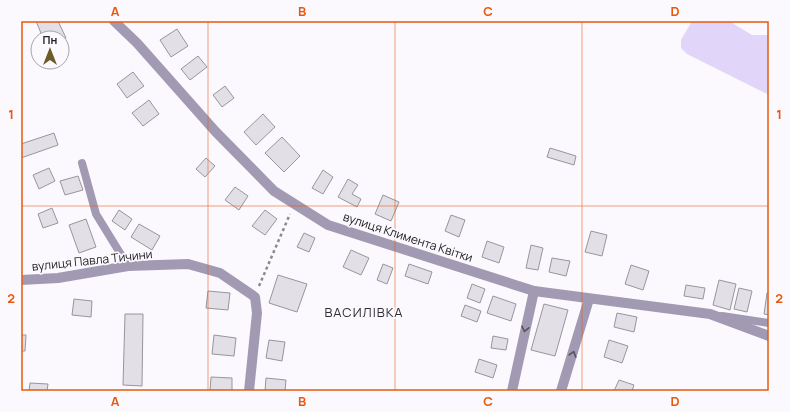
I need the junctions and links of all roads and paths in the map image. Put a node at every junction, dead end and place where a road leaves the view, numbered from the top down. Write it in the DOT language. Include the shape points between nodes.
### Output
graph roads {
  1 [pos="114,21"];
  2 [pos="82,163"];
  3 [pos="294,204"];
  4 [pos="128,266"];
  5 [pos="21,280"];
  6 [pos="534,291"];
  7 [pos="255,297"];
  8 [pos="589,299"];
  9 [pos="710,314"];
  10 [pos="769,323"];
  11 [pos="769,336"];
  12 [pos="249,391"];
  13 [pos="512,391"];
  14 [pos="561,391"];
  1 -- 3 [label="street, вулиця Климента Квітки" via="274,191"];
  2 -- 4 [label="lane" via="96,214"];
  3 -- 6 [label="street, вулиця Климента Квітки" via="328,225"];
  3 -- 7 [label="path"];
  4 -- 5 [label="street, вулиця Павла Тичини" via="58,278"];
  4 -- 7 [label="street, вулиця Павла Тичини" via="188,264 220,273"];
  6 -- 8 [label="street, вулиця Климента Квітки"];
  6 -- 13 [label="street, one-way"];
  7 -- 12 [label="street" via="257,313"];
  8 -- 9 [label="street, вулиця Климента Квітки"];
  14 -- 8 [label="street, one-way"];
  9 -- 10 [label="lane"];
  9 -- 11 [label="street, вулиця Климента Квітки"];
}
